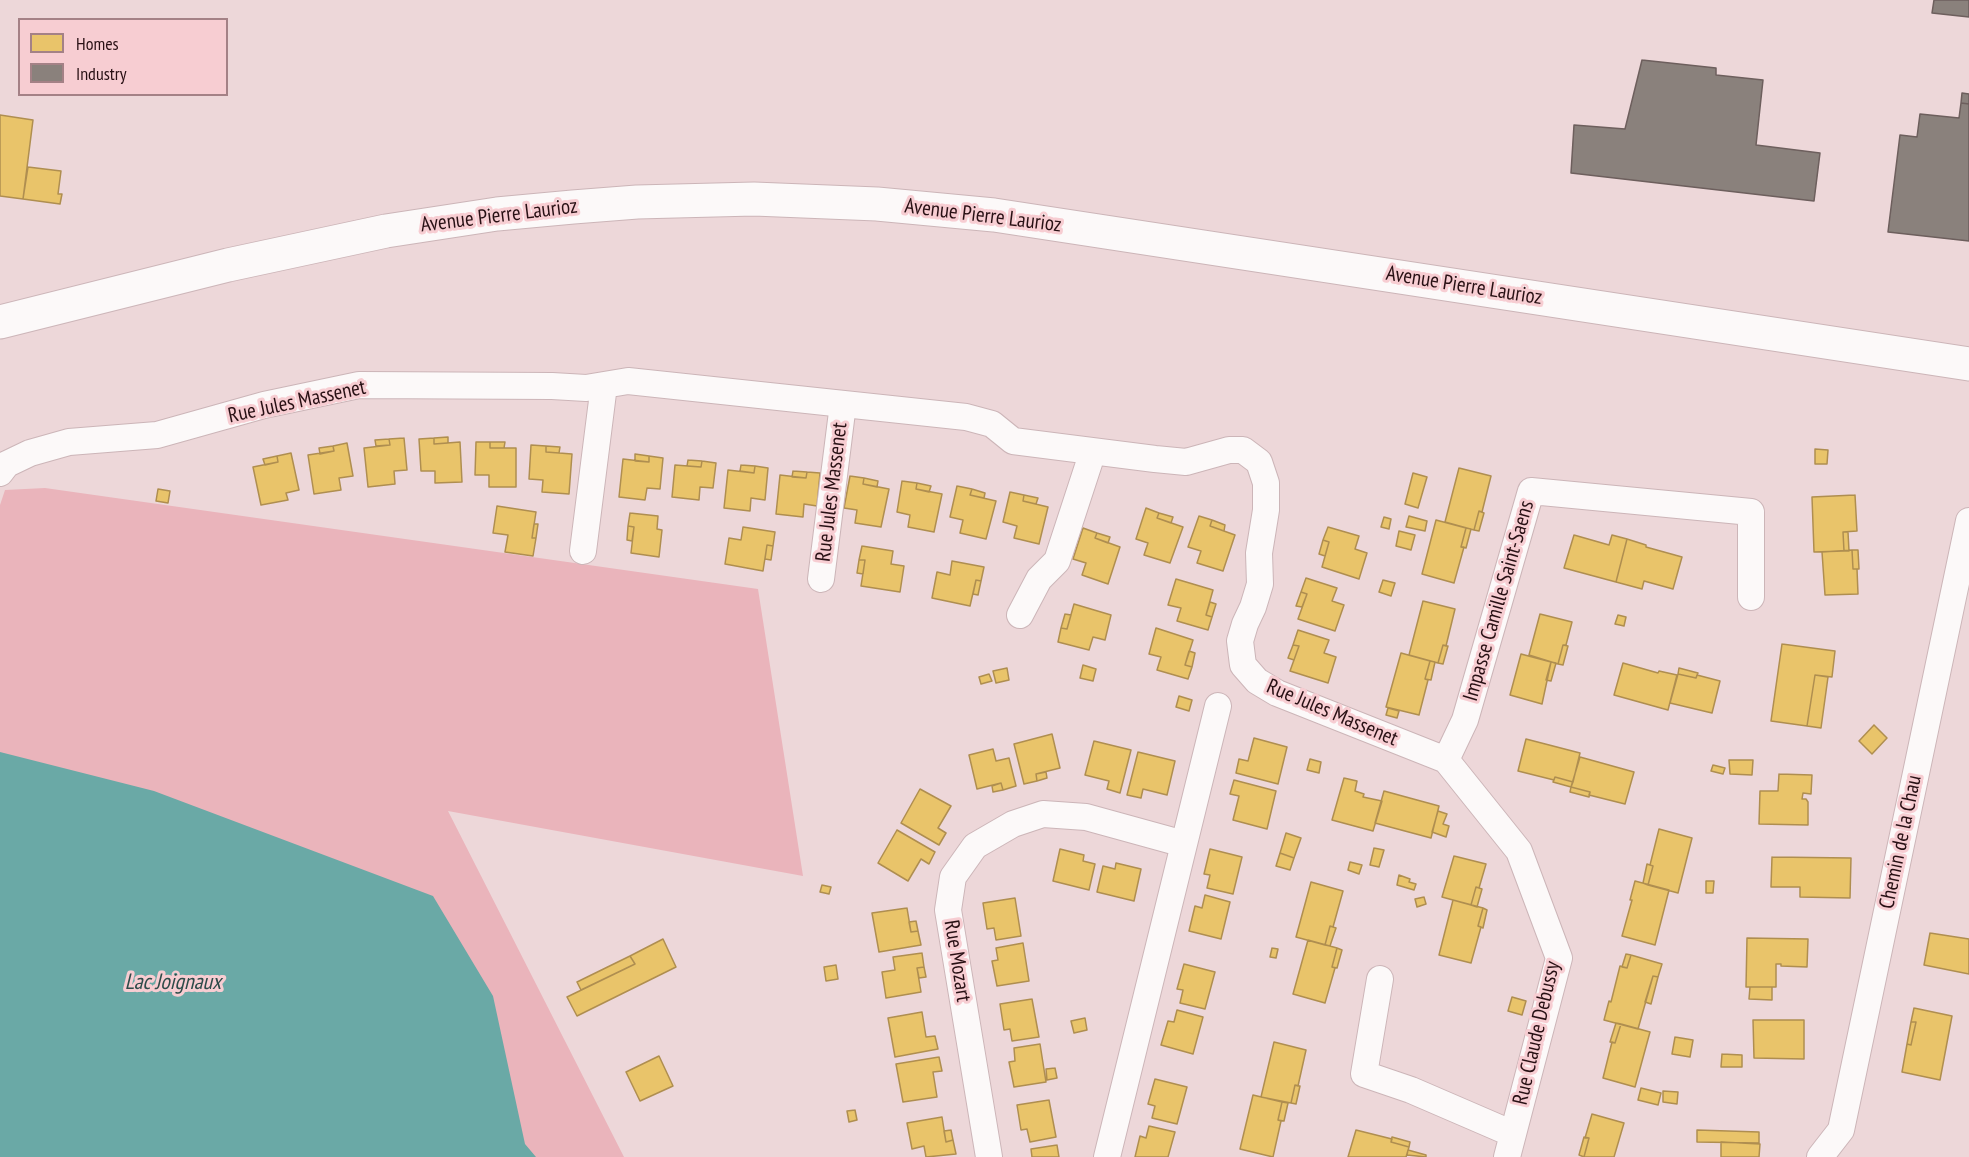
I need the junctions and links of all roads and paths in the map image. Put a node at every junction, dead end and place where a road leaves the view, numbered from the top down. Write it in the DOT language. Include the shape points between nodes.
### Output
graph roads {
  1 [pos="0,322"];
  2 [pos="1969,364"];
  3 [pos="604,385"];
  4 [pos="843,404"];
  5 [pos="1093,451"];
  6 [pos="0,473"];
  7 [pos="1969,522"];
  8 [pos="583,550"];
  9 [pos="821,579"];
  10 [pos="1751,597"];
  11 [pos="1020,615"];
  12 [pos="1218,706"];
  13 [pos="1446,760"];
  14 [pos="1184,844"];
  15 [pos="1380,979"];
  16 [pos="1510,1146"];
  17 [pos="989,1157"];
  18 [pos="1107,1157"];
  19 [pos="1820,1157"];
  1 -- 2 [label="main road, Avenue Pierre Laurioz" via="228,265 397,229 573,207 754,199 877,204 994,215"];
  3 -- 4 [label="street, Rue Jules Massenet" via="628,381"];
  3 -- 6 [label="street, Rue Jules Massenet" via="359,385 264,405 157,435 69,442 30,453 7,464"];
  3 -- 8 [label="street"];
  4 -- 5 [label="street, Rue Jules Massenet" via="966,417 992,424 1013,441"];
  4 -- 9 [label="street, Rue Jules Massenet"];
  5 -- 11 [label="street" via="1057,561 1039,579"];
  5 -- 13 [label="street, Rue Jules Massenet" via="1186,462 1229,450 1244,450 1259,462 1266,483 1266,510 1259,553 1260,584 1240,641 1243,665 1257,681 1277,693"];
  7 -- 19 [label="street, Chemin de la Chau" via="1840,1130"];
  10 -- 13 [label="street, Impasse Camille Saint-Saens" via="1751,512 1531,491 1465,720"];
  12 -- 14 [label="street"];
  13 -- 16 [label="street, Rue Claude Debussy" via="1519,851 1559,958"];
  14 -- 17 [label="street, Rue Mozart" via="1086,817 1043,814 1013,824 975,846 953,877 948,910"];
  14 -- 18 [label="street"];
  15 -- 16 [label="street" via="1364,1074 1411,1090"];
}
